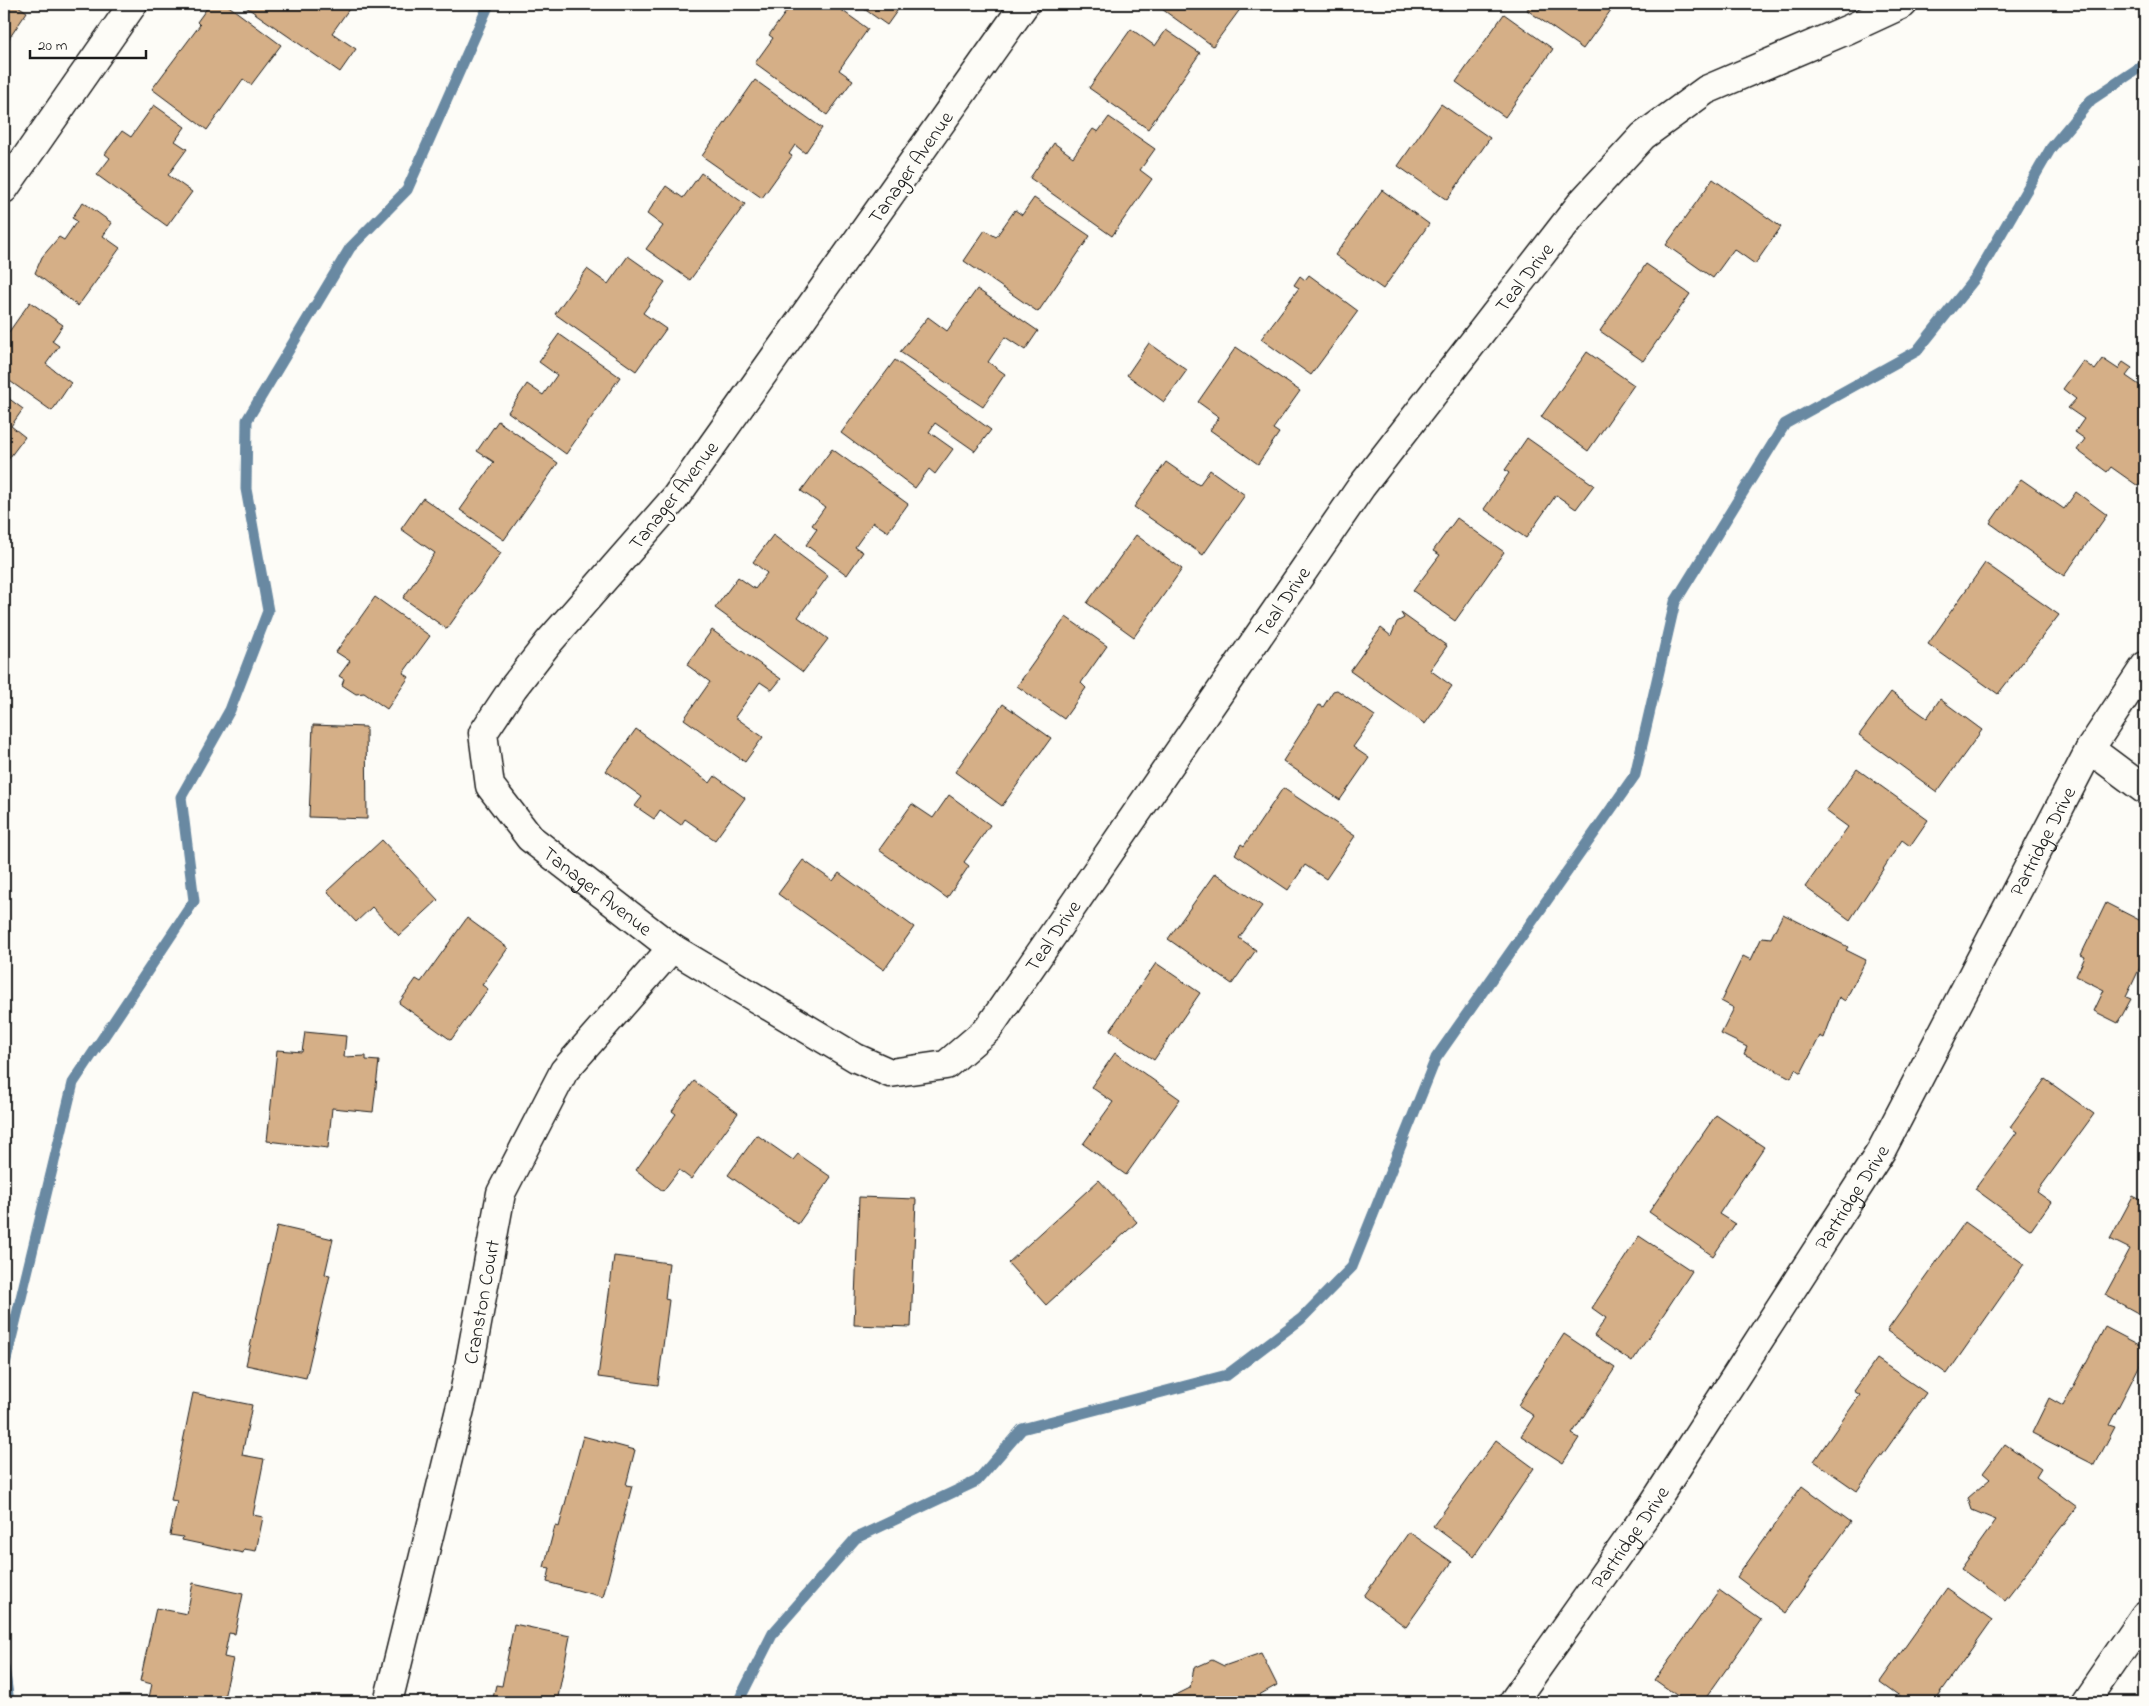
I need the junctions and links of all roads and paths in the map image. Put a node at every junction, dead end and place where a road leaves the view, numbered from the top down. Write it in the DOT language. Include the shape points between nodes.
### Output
graph roads {
  1 [pos="133,4"];
  2 [pos="1025,4"];
  3 [pos="1903,4"];
  4 [pos="4,189"];
  5 [pos="2145,666"];
  6 [pos="2090,749"];
  7 [pos="2145,790"];
  8 [pos="672,948"];
  9 [pos="2145,1615"];
  10 [pos="388,1702"];
  11 [pos="1513,1702"];
  12 [pos="2085,1702"];
  1 -- 4 [label="street"];
  2 -- 8 [label="street, Tanager Avenue" via="675,498 548,643 483,733 490,786 530,838"];
  3 -- 8 [label="street, Teal Drive" via="1706,90 1643,136 1582,202 1361,487 988,1029 946,1066 890,1073 856,1058"];
  5 -- 6 [label="street, Partridge Drive"];
  6 -- 7 [label="street"];
  6 -- 11 [label="street, Partridge Drive" via="1881,1151 1652,1506"];
  8 -- 10 [label="street, Cranston Court" via="564,1071 501,1193 465,1389"];
  9 -- 12 [label="street"];
}
